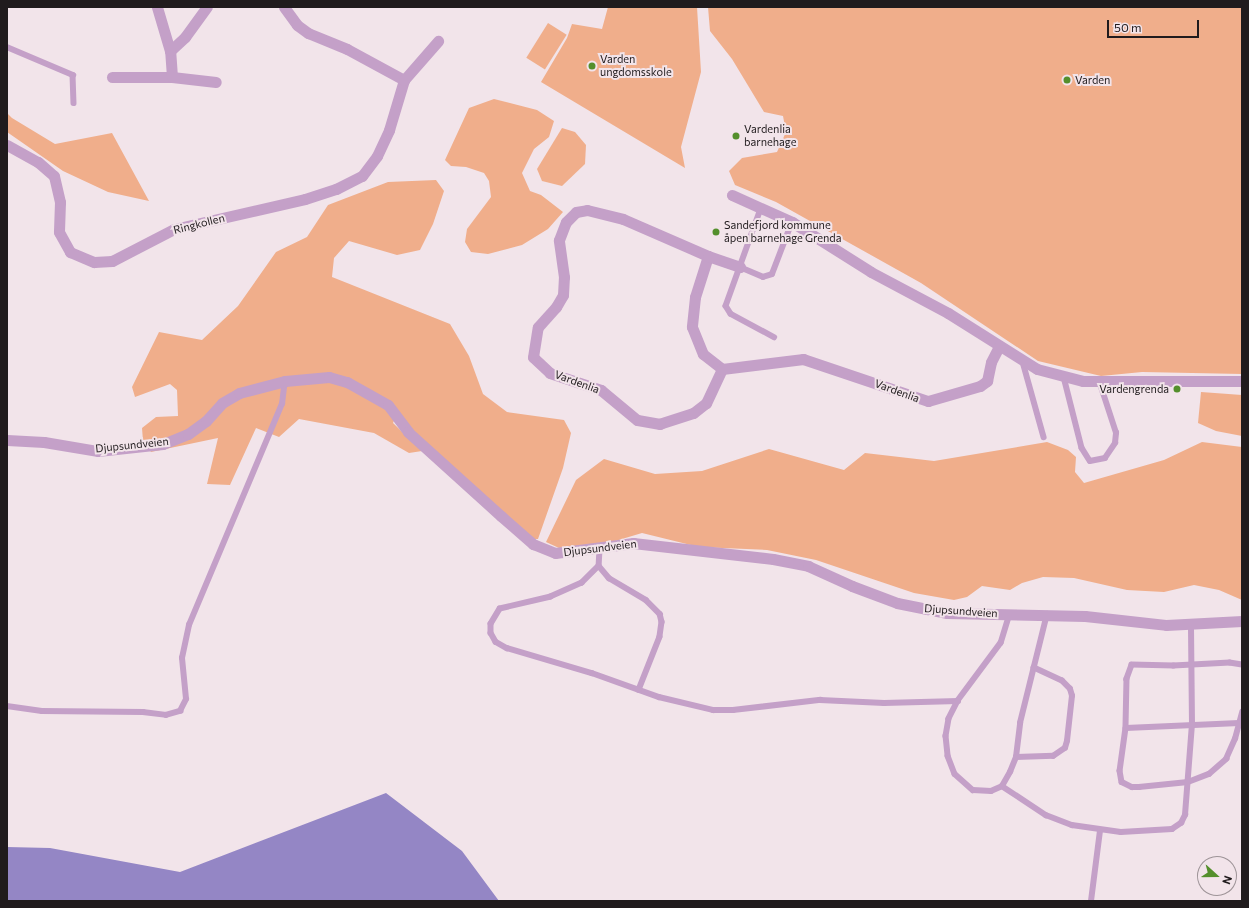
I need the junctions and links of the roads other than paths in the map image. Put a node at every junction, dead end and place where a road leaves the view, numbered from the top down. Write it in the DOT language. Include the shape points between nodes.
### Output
graph roads {
  1 [pos="157,7"];
  2 [pos="284,7"];
  3 [pos="204,8"];
  4 [pos="438,41"];
  5 [pos="7,47"];
  6 [pos="170,51"];
  7 [pos="172,77"];
  8 [pos="112,78"];
  9 [pos="404,80"];
  10 [pos="216,82"];
  11 [pos="74,103"];
  12 [pos="7,145"];
  13 [pos="732,195"];
  14 [pos="761,209"];
  15 [pos="792,222"];
  16 [pos="708,256"];
  17 [pos="740,267"];
  18 [pos="774,337"];
  19 [pos="999,346"];
  20 [pos="1023,361"];
  21 [pos="722,369"];
  22 [pos="1064,377"];
  23 [pos="285,381"];
  24 [pos="1099,381"];
  25 [pos="1242,381"];
  26 [pos="1044,437"];
  27 [pos="7,440"];
  28 [pos="600,549"];
  29 [pos="599,566"];
  30 [pos="1010,614"];
  31 [pos="1047,614"];
  32 [pos="1242,621"];
  33 [pos="1191,625"];
  34 [pos="1193,665"];
  35 [pos="1242,665"];
  36 [pos="1034,668"];
  37 [pos="639,690"];
  38 [pos="958,701"];
  39 [pos="7,706"];
  40 [pos="1242,712"];
  41 [pos="1239,723"];
  42 [pos="1192,724"];
  43 [pos="1126,728"];
  44 [pos="1016,757"];
  45 [pos="1188,782"];
  46 [pos="1002,786"];
  47 [pos="1100,831"];
  48 [pos="1091,901"];
  1 -- 6 [label="street"];
  2 -- 9 [label="street" via="297,25 308,33 347,49"];
  3 -- 6 [label="street" via="185,37"];
  4 -- 9 [label="street, Ringkollen"];
  5 -- 11 [label="lane" via="73,75"];
  6 -- 7 [label="street"];
  7 -- 8 [label="street"];
  7 -- 10 [label="street"];
  9 -- 12 [label="street, Ringkollen" via="389,130 377,156 362,176 336,189 305,199 174,229 112,261 102,263 81,258 70,252 59,232 60,202 54,176 38,162"];
  13 -- 14 [label="street"];
  14 -- 15 [label="street"];
  14 -- 17 [label="lane"];
  15 -- 17 [label="lane, Vardenlia" via="772,274 763,277"];
  15 -- 19 [label="street" via="871,272 927,301"];
  16 -- 17 [label="street, Vardenlia"];
  16 -- 21 [label="street" via="695,297 692,327 703,354"];
  16 -- 21 [label="street, Vardenlia" via="623,219 587,210 576,212 566,222 559,240 564,277 563,295 538,327 533,358 550,373 601,390 637,420 660,424 693,413 706,403"];
  17 -- 18 [label="lane" via="726,306 731,314"];
  19 -- 20 [label="street"];
  19 -- 21 [label="street, Vardenlia" via="991,362 987,381 980,386 928,401 803,358"];
  20 -- 22 [label="street"];
  20 -- 26 [label="lane"];
  22 -- 24 [label="street"];
  22 -- 24 [label="lane" via="1082,448 1090,461 1105,458 1115,443 1116,433"];
  23 -- 27 [label="street, Djupsundveien" via="239,392 222,403 206,421 188,434 163,444 98,450 44,442"];
  23 -- 28 [label="street, Djupsundveien" via="318,376 346,382 388,405 408,432 534,544 555,553"];
  23 -- 39 [label="lane" via="282,404 189,625 182,658 186,699 180,711 166,715 143,712 42,711"];
  24 -- 25 [label="street"];
  28 -- 29 [label="lane"];
  28 -- 30 [label="street, Djupsundveien" via="638,543 779,560 808,566 875,596 923,609 947,613"];
  29 -- 37 [label="lane" via="609,578 646,600 660,614 660,637"];
  29 -- 37 [label="lane" via="582,583 567,591 500,609 491,624 491,633 496,642 507,648"];
  30 -- 31 [label="street, Djupsundveien"];
  30 -- 38 [label="lane" via="1000,643"];
  31 -- 33 [label="street, Djupsundveien"];
  31 -- 36 [label="lane"];
  32 -- 33 [label="street, Djupsundveien"];
  33 -- 34 [label="lane"];
  34 -- 35 [label="lane"];
  34 -- 42 [label="lane"];
  34 -- 43 [label="lane" via="1132,665 1127,679"];
  36 -- 44 [label="lane" via="1020,723"];
  36 -- 44 [label="lane" via="1062,681 1070,689 1072,696 1067,740 1065,748 1053,756"];
  37 -- 38 [label="lane" via="692,707 726,710 820,700 884,703"];
  38 -- 46 [label="lane" via="949,719 946,736 948,756 954,774 973,790 991,791"];
  40 -- 41 [label="lane"];
  41 -- 42 [label="lane"];
  41 -- 45 [label="lane" via="1226,759 1219,768"];
  42 -- 43 [label="lane"];
  42 -- 45 [label="lane"];
  43 -- 45 [label="lane" via="1120,771 1122,782 1139,787"];
  44 -- 46 [label="lane"];
  45 -- 47 [label="lane" via="1185,815 1178,826 1121,832"];
  46 -- 47 [label="lane" via="1046,815 1072,825"];
  47 -- 48 [label="lane"];
}
